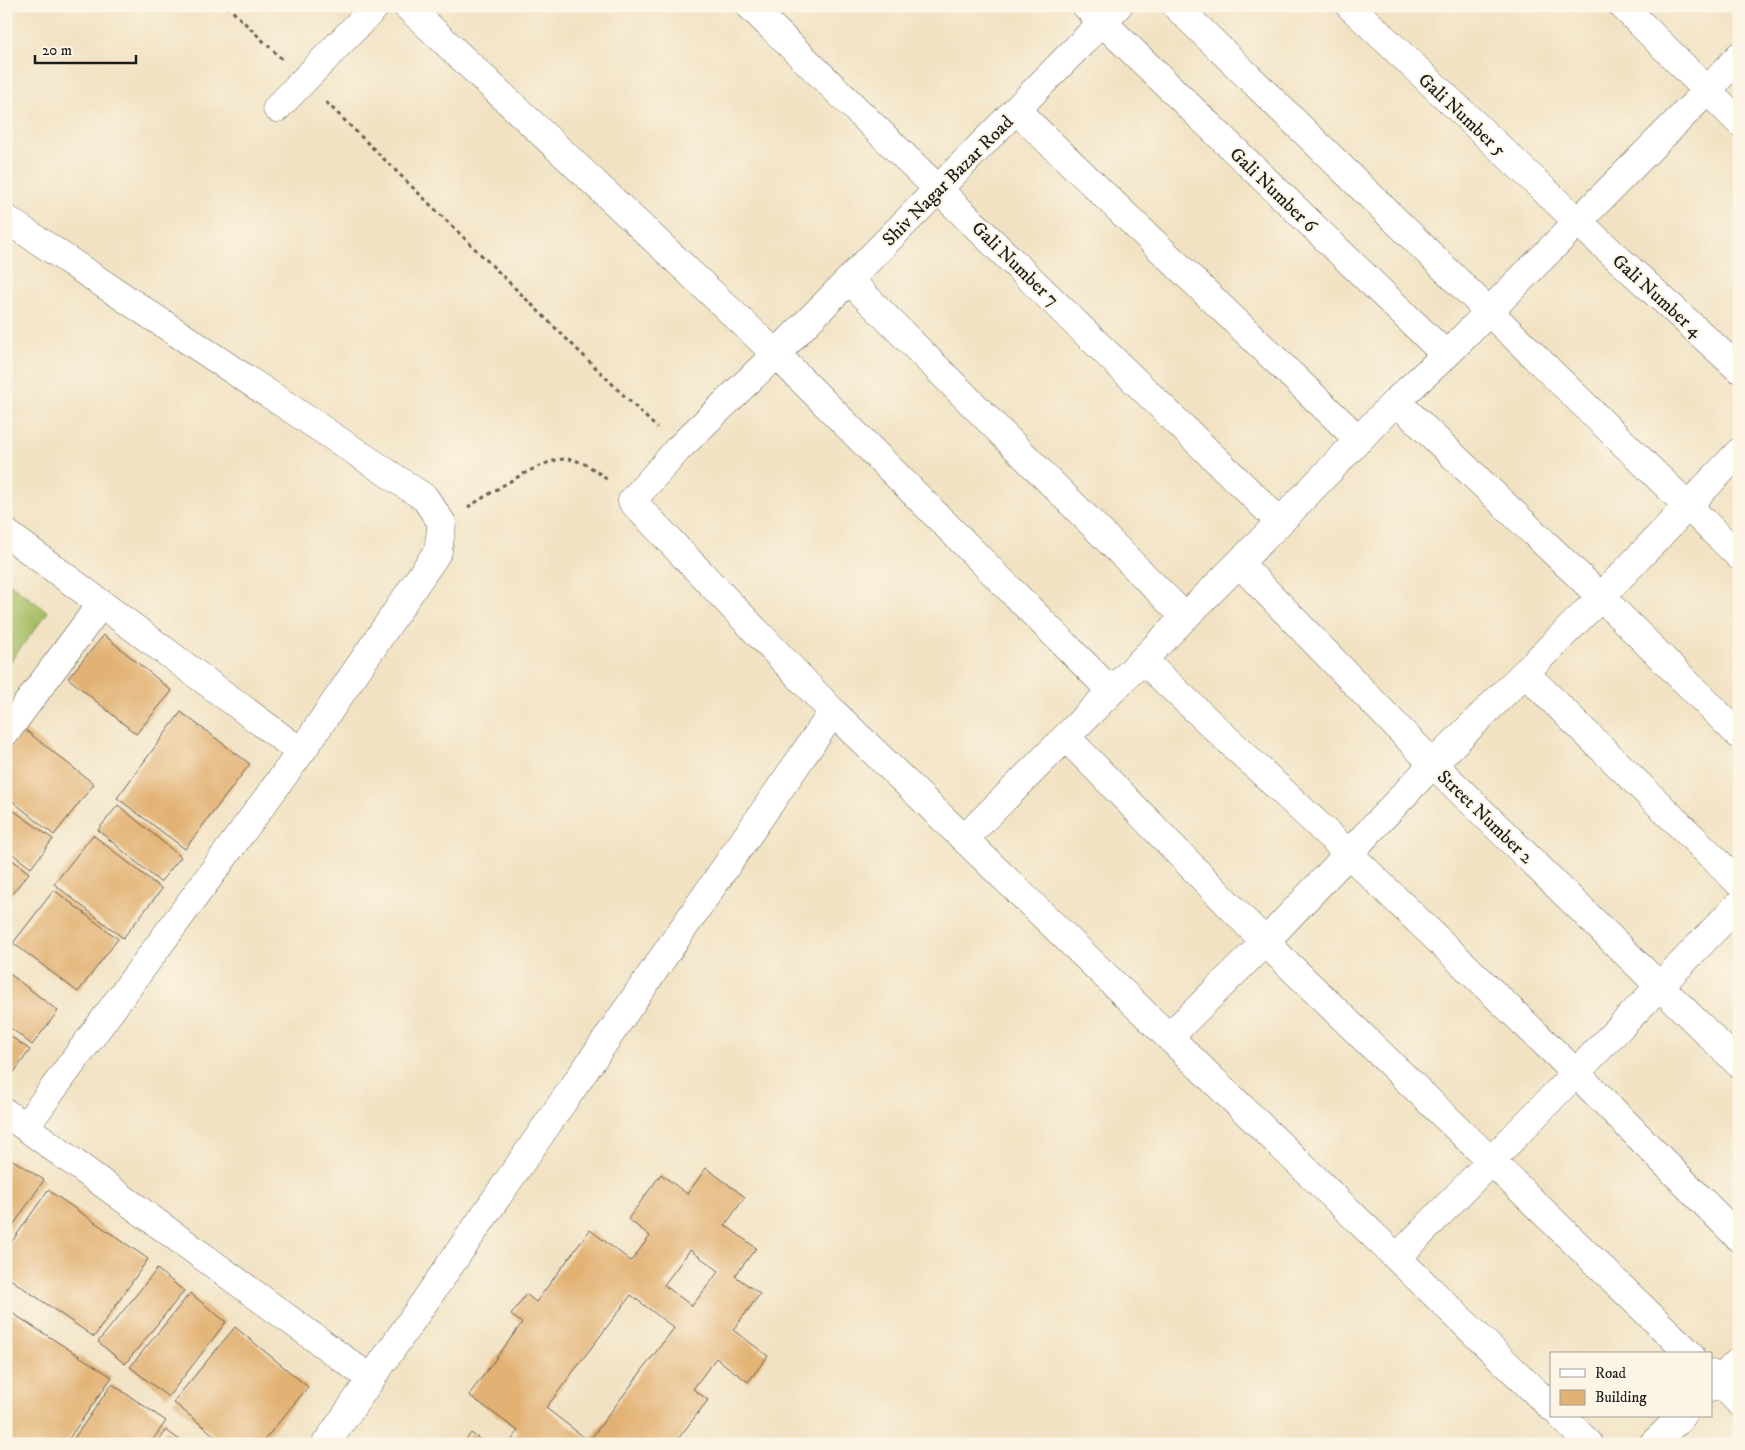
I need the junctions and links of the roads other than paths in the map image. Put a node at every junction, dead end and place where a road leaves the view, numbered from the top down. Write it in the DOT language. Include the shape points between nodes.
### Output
graph roads {
  1 [pos="376,6"];
  2 [pos="407,6"];
  3 [pos="750,6"];
  4 [pos="1176,6"];
  5 [pos="1350,6"];
  6 [pos="1623,6"];
  7 [pos="1102,12"];
  8 [pos="1739,56"];
  9 [pos="1707,91"];
  10 [pos="277,108"];
  11 [pos="1016,110"];
  12 [pos="1739,122"];
  13 [pos="938,187"];
  14 [pos="6,218"];
  15 [pos="1577,221"];
  16 [pos="848,280"];
  17 [pos="1488,313"];
  18 [pos="776,354"];
  19 [pos="1446,355"];
  20 [pos="1739,369"];
  21 [pos="1396,401"];
  22 [pos="1359,440"];
  23 [pos="1739,452"];
  24 [pos="1688,506"];
  25 [pos="1280,522"];
  26 [pos="6,533"];
  27 [pos="1739,556"];
  28 [pos="1238,563"];
  29 [pos="1602,597"];
  30 [pos="101,604"];
  31 [pos="1185,617"];
  32 [pos="1143,660"];
  33 [pos="1525,673"];
  34 [pos="1111,691"];
  35 [pos="833,712"];
  36 [pos="6,732"];
  37 [pos="1739,735"];
  38 [pos="1066,737"];
  39 [pos="301,752"];
  40 [pos="1433,764"];
  41 [pos="964,839"];
  42 [pos="1348,853"];
  43 [pos="1739,883"];
  44 [pos="1739,904"];
  45 [pos="1265,942"];
  46 [pos="1660,986"];
  47 [pos="1170,1037"];
  48 [pos="1739,1064"];
  49 [pos="1575,1072"];
  50 [pos="16,1120"];
  51 [pos="1490,1160"];
  52 [pos="1739,1238"];
  53 [pos="1397,1258"];
  54 [pos="1688,1352"];
  55 [pos="1739,1361"];
  56 [pos="371,1379"];
  57 [pos="1714,1381"];
  58 [pos="1739,1402"];
  59 [pos="1550,1406"];
  60 [pos="1563,1418"];
  61 [pos="1680,1418"];
  62 [pos="326,1444"];
  63 [pos="1589,1444"];
  64 [pos="1653,1444"];
  1 -- 10 [label="street"];
  2 -- 18 [label="street"];
  3 -- 13 [label="street, Gali Number 7"];
  4 -- 17 [label="street"];
  5 -- 15 [label="street, Gali Number 5"];
  6 -- 9 [label="street"];
  7 -- 11 [label="street, Shiv Nagar Bazar Road"];
  7 -- 19 [label="street, Gali Number 6"];
  8 -- 9 [label="street"];
  9 -- 12 [label="street"];
  9 -- 15 [label="street"];
  11 -- 13 [label="street, Shiv Nagar Bazar Road"];
  11 -- 22 [label="street"];
  13 -- 16 [label="street, Shiv Nagar Bazar Road"];
  13 -- 25 [label="street, Gali Number 7"];
  14 -- 39 [label="street" via="425,498 442,523 438,551"];
  15 -- 17 [label="street"];
  15 -- 20 [label="street, Gali Number 4"];
  16 -- 18 [label="street, Shiv Nagar Bazar Road"];
  16 -- 31 [label="street"];
  17 -- 19 [label="street"];
  17 -- 24 [label="street"];
  18 -- 34 [label="street"];
  18 -- 35 [label="street, Shiv Nagar Bazar Road" via="678,449 632,501"];
  19 -- 21 [label="street"];
  21 -- 22 [label="street"];
  21 -- 29 [label="street"];
  22 -- 25 [label="street"];
  23 -- 24 [label="street"];
  24 -- 27 [label="street"];
  24 -- 29 [label="street"];
  25 -- 28 [label="street"];
  26 -- 30 [label="street"];
  28 -- 31 [label="street"];
  28 -- 40 [label="street, Street Number 2"];
  29 -- 33 [label="street"];
  29 -- 37 [label="street"];
  30 -- 36 [label="street"];
  30 -- 39 [label="street"];
  31 -- 32 [label="street"];
  32 -- 34 [label="street"];
  32 -- 42 [label="street"];
  33 -- 40 [label="street"];
  33 -- 43 [label="street"];
  34 -- 38 [label="street"];
  35 -- 41 [label="street"];
  35 -- 56 [label="street"];
  38 -- 41 [label="street"];
  38 -- 45 [label="street"];
  39 -- 50 [label="street"];
  40 -- 42 [label="street"];
  40 -- 46 [label="street, Street Number 2"];
  41 -- 47 [label="street"];
  42 -- 45 [label="street"];
  42 -- 49 [label="street"];
  44 -- 46 [label="street"];
  45 -- 47 [label="street"];
  45 -- 51 [label="street"];
  46 -- 48 [label="street, Street Number 2"];
  46 -- 49 [label="street"];
  47 -- 53 [label="street"];
  49 -- 51 [label="street"];
  49 -- 52 [label="street"];
  50 -- 56 [label="street"];
  51 -- 53 [label="street"];
  51 -- 54 [label="street"];
  53 -- 59 [label="street"];
  55 -- 57 [label="street"];
  56 -- 62 [label="street"];
  57 -- 58 [label="street"];
  60 -- 63 [label="street"];
  61 -- 64 [label="street"];
}
